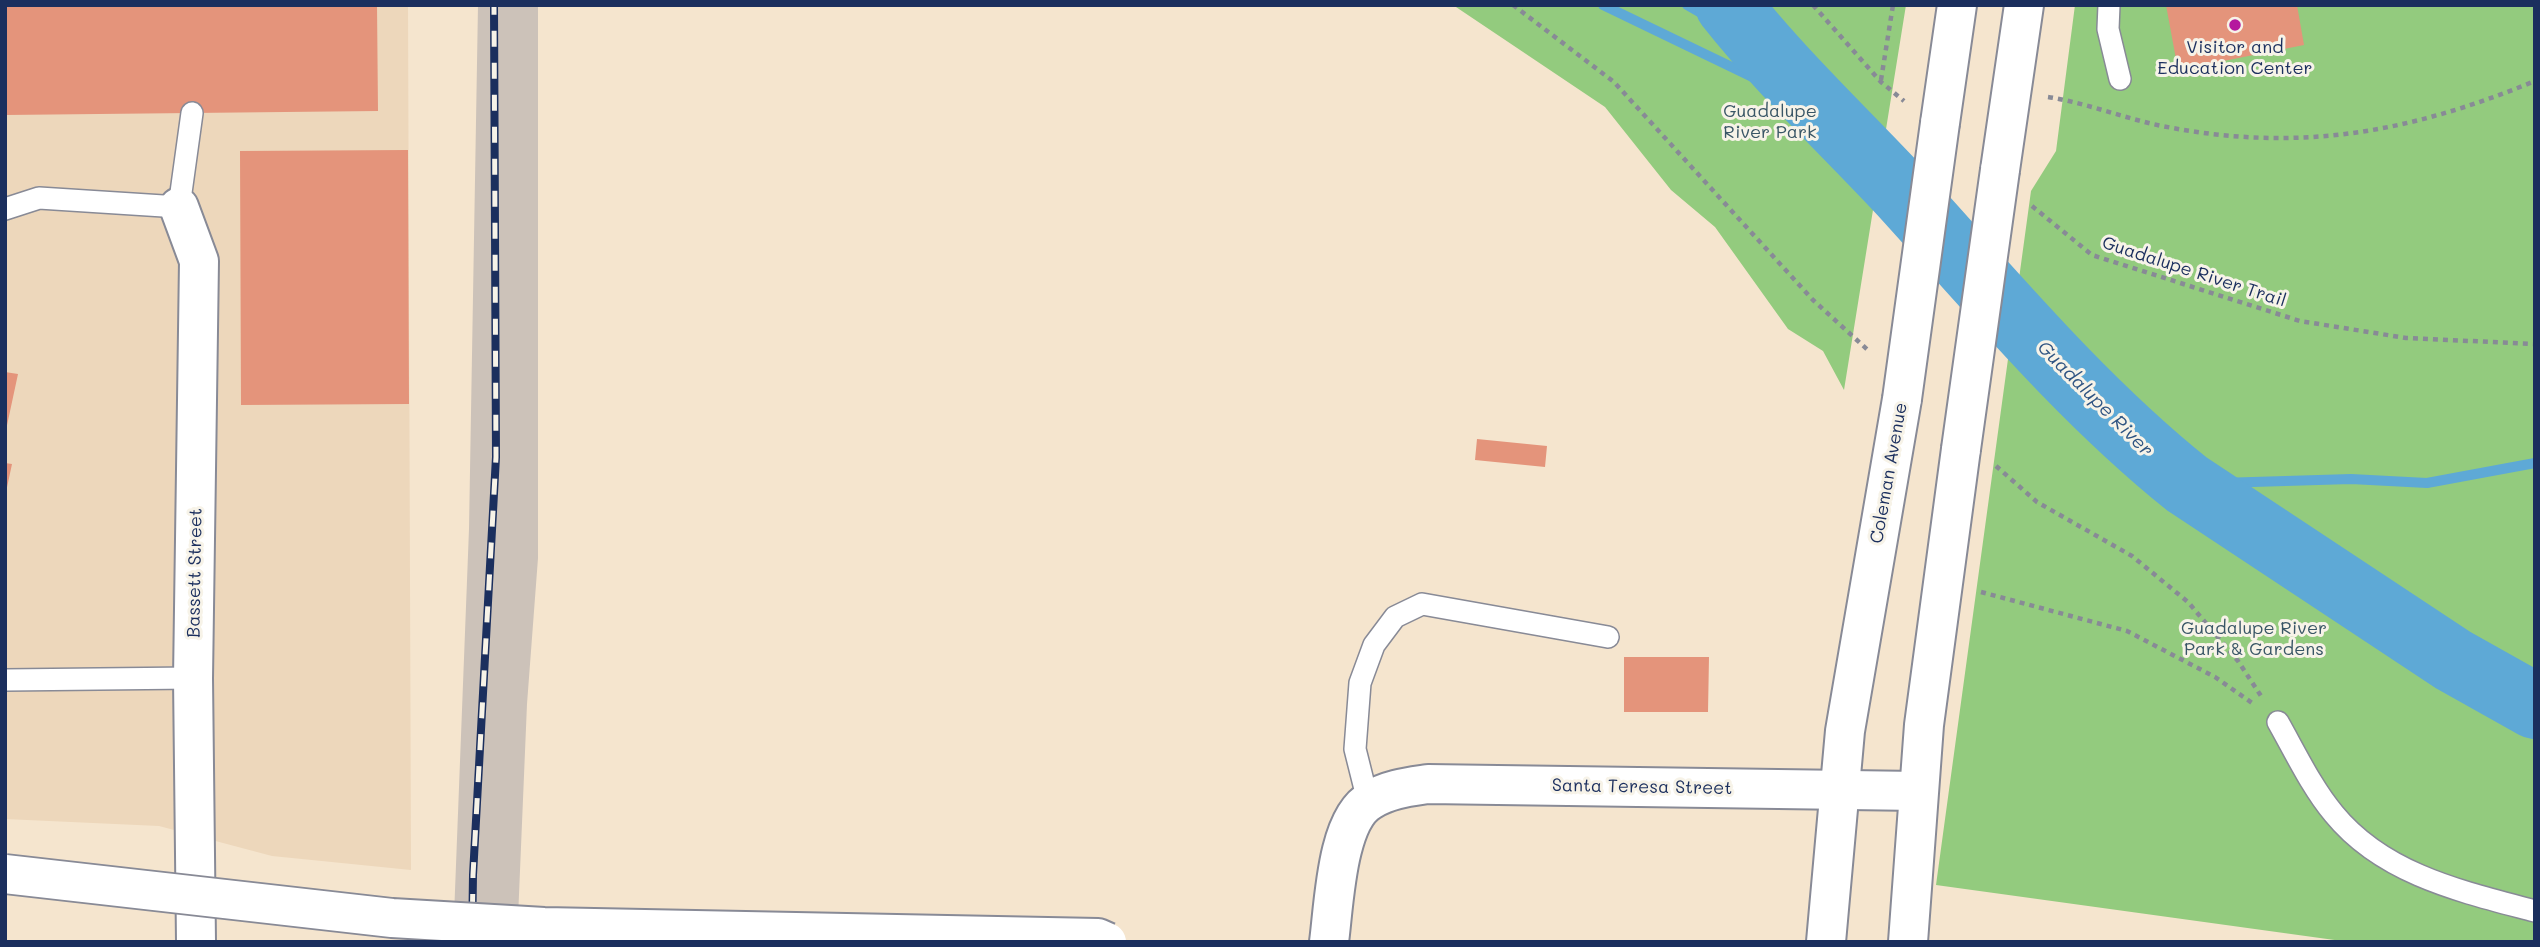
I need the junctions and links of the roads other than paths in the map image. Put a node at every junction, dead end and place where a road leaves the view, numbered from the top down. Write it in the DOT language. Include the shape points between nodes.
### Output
graph roads {
  1 [pos="1957,5"];
  2 [pos="2024,5"];
  3 [pos="2109,5"];
  4 [pos="2120,79"];
  5 [pos="192,113"];
  6 [pos="179,207"];
  7 [pos="5,209"];
  8 [pos="1608,637"];
  9 [pos="193,678"];
  10 [pos="5,680"];
  11 [pos="2278,722"];
  12 [pos="1837,791"];
  13 [pos="1918,791"];
  14 [pos="1368,801"];
  15 [pos="5,874"];
  16 [pos="2535,911"];
  17 [pos="196,942"];
  18 [pos="1107,942"];
  19 [pos="1329,942"];
  20 [pos="1826,942"];
  21 [pos="1908,942"];
  1 -- 12 [label="main road, Coleman Avenue, bridge" via="1926,116 1902,399"];
  2 -- 13 [label="main road, bridge"];
  3 -- 4 [label="lane" via="2108,29"];
  5 -- 6 [label="lane"];
  6 -- 7 [label="lane" via="39,198"];
  6 -- 9 [label="main road, Bassett Street" via="199,261"];
  8 -- 14 [label="lane" via="1422,604 1395,617 1374,645 1360,683 1355,748"];
  9 -- 10 [label="lane"];
  9 -- 17 [label="main road, Bassett Street"];
  11 -- 16 [label="lane" via="2334,814 2375,853 2439,885"];
  12 -- 13 [label="main road, Santa Teresa Street"];
  12 -- 14 [label="main road, Santa Teresa Street" via="1428,784 1398,788"];
  12 -- 20 [label="main road, Coleman Avenue"];
  13 -- 21 [label="main road"];
  14 -- 19 [label="main road" via="1353,821 1342,849"];
  15 -- 18 [label="main road, bridge" via="392,918 544,927 1098,938"];
}
